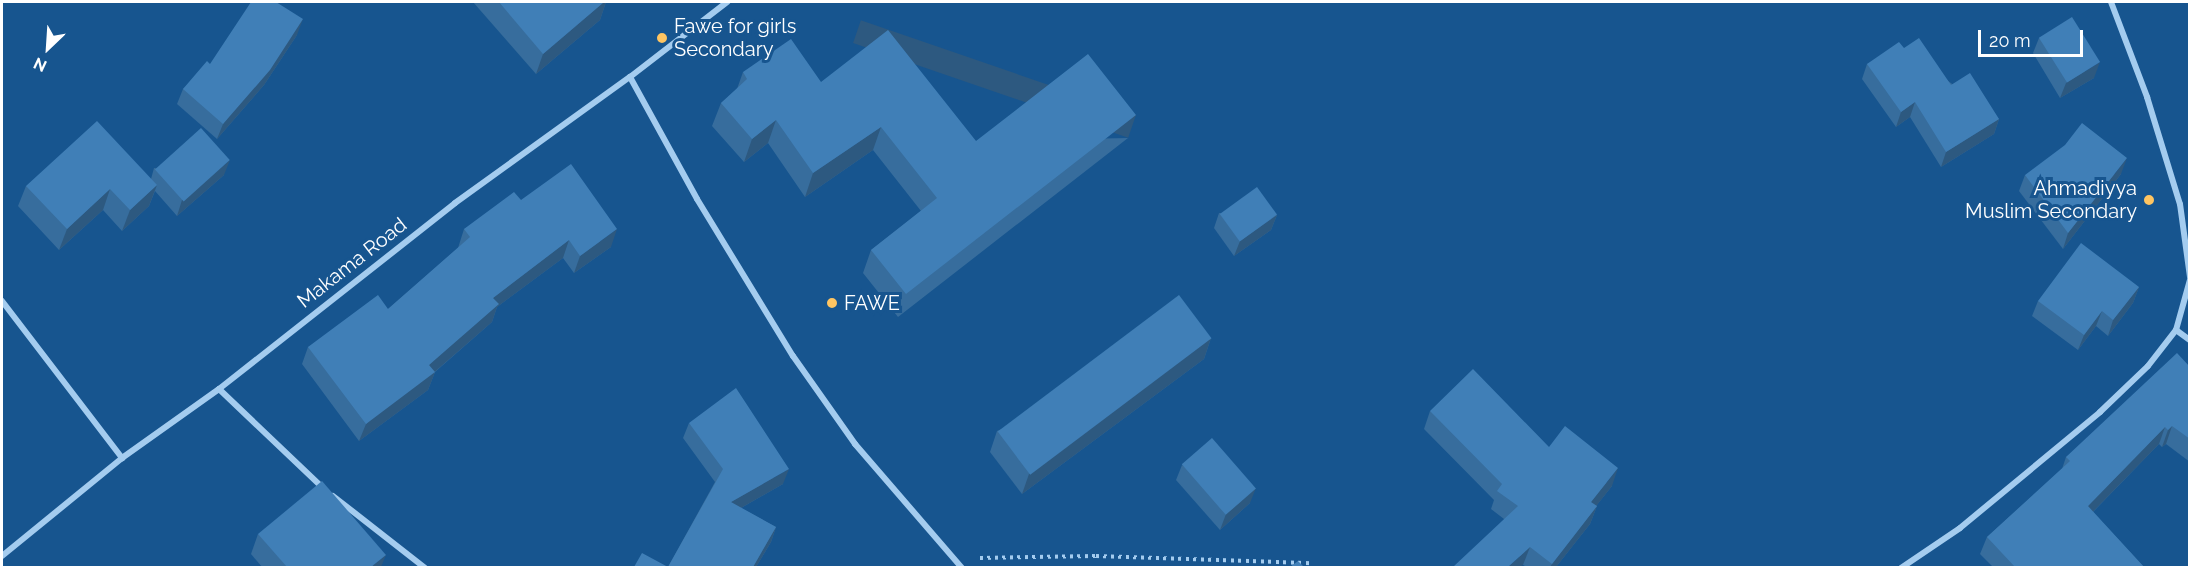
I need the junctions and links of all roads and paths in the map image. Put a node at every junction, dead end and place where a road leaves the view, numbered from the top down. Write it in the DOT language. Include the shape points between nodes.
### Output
graph roads {
  1 [pos="727,2"];
  2 [pos="2111,2"];
  3 [pos="630,77"];
  4 [pos="2190,279"];
  5 [pos="2,301"];
  6 [pos="2176,330"];
  7 [pos="2190,340"];
  8 [pos="219,389"];
  9 [pos="122,458"];
  10 [pos="2,556"];
  11 [pos="952,557"];
  12 [pos="1311,563"];
  13 [pos="425,567"];
  14 [pos="962,567"];
  15 [pos="1901,567"];
  1 -- 3 [label="street, Makama Road"];
  2 -- 4 [label="street" via="2148,96 2180,204"];
  3 -- 8 [label="street, Makama Road" via="455,203"];
  3 -- 11 [label="street" via="697,199 793,356 855,444"];
  4 -- 6 [label="street"];
  5 -- 9 [label="street"];
  6 -- 7 [label="street"];
  6 -- 15 [label="street" via="2148,366 2100,412 1960,528"];
  8 -- 9 [label="street, Makama Road"];
  8 -- 13 [label="street" via="303,472"];
  9 -- 10 [label="street, Makama Road"];
  11 -- 12 [label="path" via="1096,556"];
  11 -- 14 [label="street"];
}
